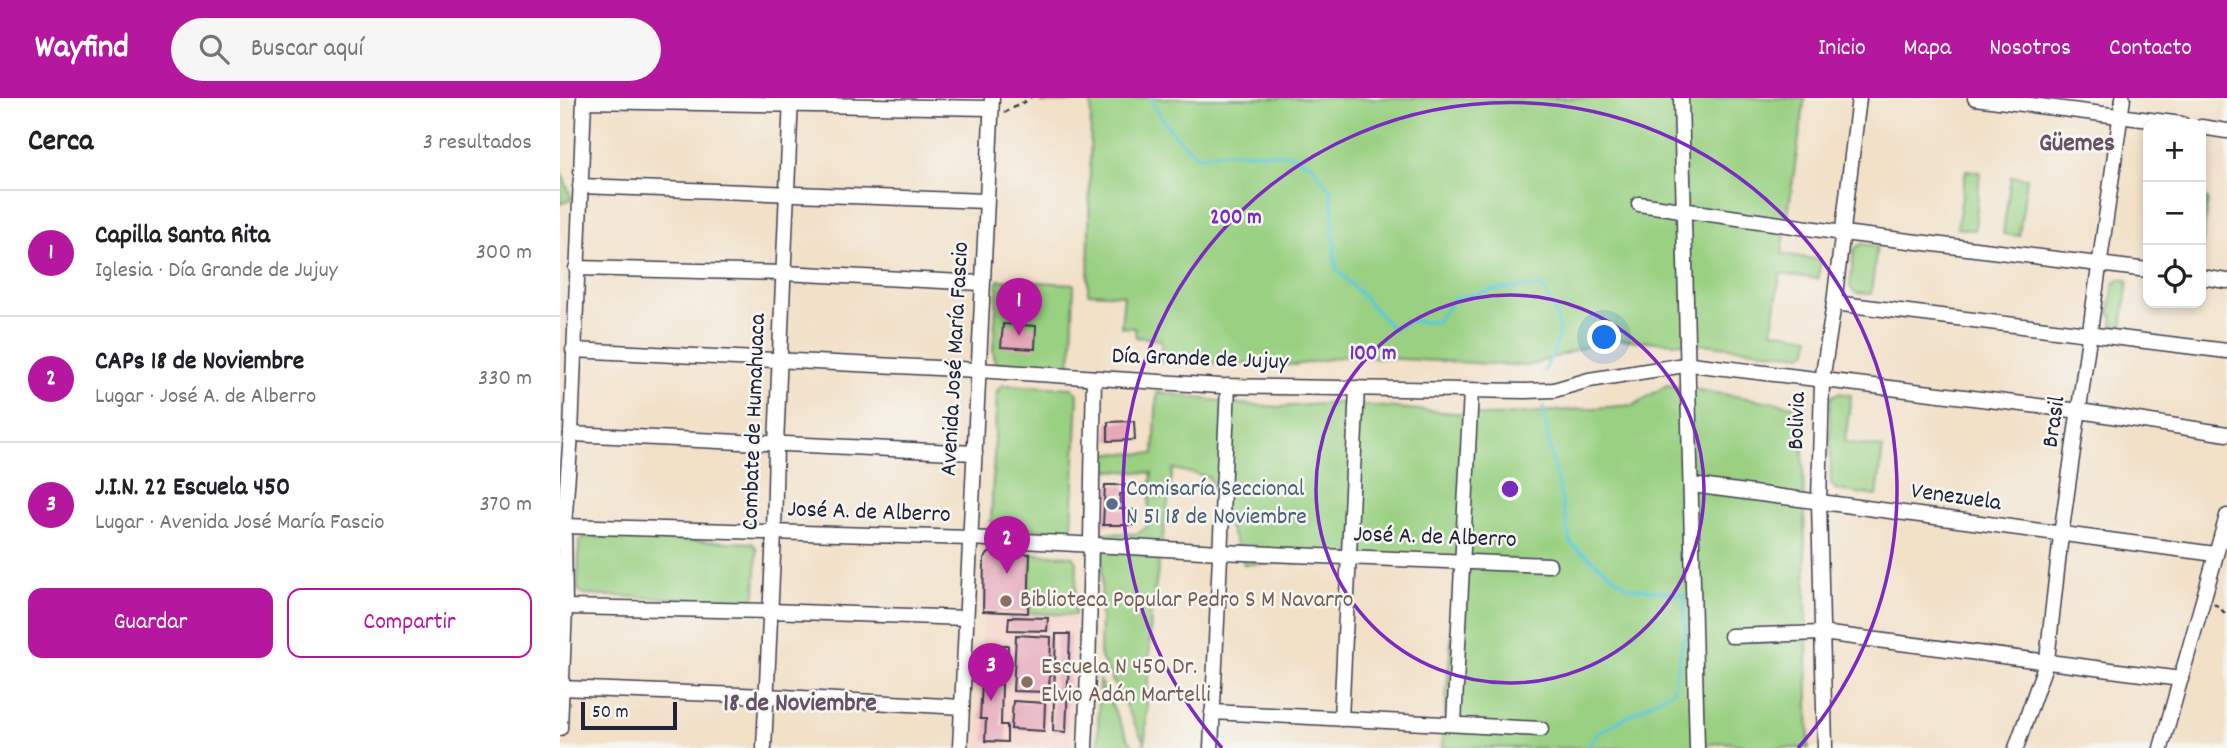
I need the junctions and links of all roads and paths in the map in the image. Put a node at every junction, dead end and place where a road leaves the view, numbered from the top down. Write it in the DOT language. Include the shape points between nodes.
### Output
graph roads {
  1 [pos="1031,98"];
  2 [pos="1681,98"];
  3 [pos="1859,98"];
  4 [pos="1975,98"];
  5 [pos="2123,98"];
  6 [pos="584,100"];
  7 [pos="791,101"];
  8 [pos="991,103"];
  9 [pos="2121,116"];
  10 [pos="2144,119"];
  11 [pos="2206,128"];
  12 [pos="2227,131"];
  13 [pos="580,186"];
  14 [pos="788,194"];
  15 [pos="986,201"];
  16 [pos="1639,204"];
  17 [pos="1684,210"];
  18 [pos="1843,233"];
  19 [pos="2100,264"];
  20 [pos="576,268"];
  21 [pos="2143,269"];
  22 [pos="784,273"];
  23 [pos="2206,278"];
  24 [pos="2227,281"];
  25 [pos="982,283"];
  26 [pos="1835,303"];
  27 [pos="2090,334"];
  28 [pos="573,350"];
  29 [pos="2227,351"];
  30 [pos="780,361"];
  31 [pos="1689,364"];
  32 [pos="978,370"];
  33 [pos="1094,379"];
  34 [pos="1822,382"];
  35 [pos="1228,386"];
  36 [pos="1357,388"];
  37 [pos="1471,391"];
  38 [pos="2080,411"];
  39 [pos="571,434"];
  40 [pos="2227,435"];
  41 [pos="775,445"];
  42 [pos="975,453"];
  43 [pos="1692,485"];
  44 [pos="1819,502"];
  45 [pos="563,506"];
  46 [pos="2227,516"];
  47 [pos="564,526"];
  48 [pos="774,533"];
  49 [pos="2062,535"];
  50 [pos="970,538"];
  51 [pos="1089,545"];
  52 [pos="1220,552"];
  53 [pos="2215,554"];
  54 [pos="1349,557"];
  55 [pos="1462,562"];
  56 [pos="1549,565"];
  57 [pos="565,607"];
  58 [pos="769,611"];
  59 [pos="965,618"];
  60 [pos="1822,633"];
  61 [pos="1731,636"];
  62 [pos="2047,660"];
  63 [pos="2181,679"];
  64 [pos="561,688"];
  65 [pos="766,696"];
  66 [pos="962,707"];
  67 [pos="1212,712"];
  68 [pos="1340,719"];
  69 [pos="1454,724"];
  70 [pos="560,728"];
  71 [pos="1541,729"];
  72 [pos="764,748"];
  73 [pos="960,748"];
  74 [pos="1085,748"];
  75 [pos="1210,748"];
  76 [pos="1697,748"];
  77 [pos="1825,748"];
  78 [pos="2016,748"];
  79 [pos="2161,748"];
  1 -- 8 [label="path" via="1005,113"];
  2 -- 17 [label="street"];
  3 -- 18 [label="street, Bolivia"];
  4 -- 9 [label="street"];
  5 -- 9 [label="street, Brasil"];
  6 -- 7 [label="street"];
  6 -- 13 [label="street"];
  7 -- 8 [label="street"];
  7 -- 14 [label="street, Combate de Humahuaca"];
  8 -- 15 [label="street, Avenida José María Fascio"];
  9 -- 10 [label="street"];
  9 -- 19 [label="street, Brasil"];
  11 -- 12 [label="street"];
  13 -- 14 [label="street"];
  13 -- 20 [label="street"];
  14 -- 15 [label="street"];
  14 -- 22 [label="street, Combate de Humahuaca"];
  15 -- 25 [label="street, Avenida José María Fascio"];
  16 -- 17 [label="street"];
  17 -- 18 [label="street"];
  17 -- 31 [label="street"];
  18 -- 19 [label="street"];
  18 -- 26 [label="street, Bolivia"];
  19 -- 21 [label="street"];
  19 -- 27 [label="street, Brasil"];
  20 -- 22 [label="street"];
  20 -- 28 [label="street"];
  22 -- 25 [label="street"];
  22 -- 30 [label="street, Combate de Humahuaca"];
  23 -- 24 [label="street"];
  25 -- 32 [label="street, Avenida José María Fascio"];
  26 -- 27 [label="street"];
  26 -- 34 [label="street, Bolivia"];
  27 -- 29 [label="street"];
  27 -- 38 [label="street, Brasil"];
  28 -- 30 [label="street, Día Grande de Jujuy"];
  28 -- 39 [label="street"];
  30 -- 32 [label="street, Día Grande de Jujuy"];
  30 -- 41 [label="street, Combate de Humahuaca"];
  31 -- 34 [label="street, Día Grande de Jujuy"];
  31 -- 37 [label="street, Día Grande de Jujuy" via="1554,390"];
  31 -- 43 [label="street"];
  32 -- 33 [label="street, Día Grande de Jujuy"];
  32 -- 42 [label="street, Avenida José María Fascio"];
  33 -- 35 [label="street, Día Grande de Jujuy"];
  33 -- 51 [label="street"];
  34 -- 38 [label="street, Día Grande de Jujuy"];
  34 -- 44 [label="street, Bolivia"];
  35 -- 36 [label="street, Día Grande de Jujuy"];
  35 -- 52 [label="street"];
  36 -- 37 [label="street, Día Grande de Jujuy"];
  36 -- 54 [label="street"];
  37 -- 55 [label="street"];
  38 -- 40 [label="street, Día Grande de Jujuy"];
  38 -- 49 [label="street, Brasil"];
  39 -- 41 [label="street"];
  39 -- 45 [label="street"];
  41 -- 42 [label="street"];
  41 -- 48 [label="street, Combate de Humahuaca"];
  42 -- 50 [label="street, Avenida José María Fascio"];
  43 -- 44 [label="street, Venezuela"];
  43 -- 76 [label="street"];
  44 -- 49 [label="street, Venezuela"];
  44 -- 60 [label="street, Bolivia"];
  45 -- 47 [label="street"];
  46 -- 53 [label="street"];
  47 -- 48 [label="street, José A. de Alberro"];
  47 -- 57 [label="street"];
  48 -- 50 [label="street, José A. de Alberro"];
  48 -- 58 [label="street, Combate de Humahuaca"];
  49 -- 53 [label="street, Venezuela"];
  49 -- 62 [label="street, Brasil"];
  50 -- 51 [label="street, José A. de Alberro"];
  50 -- 59 [label="street, Avenida José María Fascio"];
  51 -- 52 [label="street, José A. de Alberro"];
  51 -- 74 [label="street"];
  52 -- 54 [label="street, José A. de Alberro"];
  52 -- 67 [label="street"];
  53 -- 63 [label="street"];
  54 -- 55 [label="street, José A. de Alberro"];
  54 -- 68 [label="street"];
  55 -- 56 [label="street, José A. de Alberro"];
  55 -- 69 [label="street"];
  57 -- 58 [label="street"];
  57 -- 64 [label="street"];
  58 -- 59 [label="street"];
  58 -- 65 [label="street, Combate de Humahuaca"];
  59 -- 66 [label="street, Avenida José María Fascio"];
  60 -- 61 [label="street"];
  60 -- 62 [label="street"];
  60 -- 77 [label="street, Bolivia"];
  62 -- 63 [label="street"];
  62 -- 78 [label="street, Brasil"];
  63 -- 79 [label="street"];
  64 -- 65 [label="street"];
  64 -- 70 [label="street"];
  65 -- 66 [label="street"];
  65 -- 72 [label="street, Combate de Humahuaca"];
  66 -- 73 [label="street, Avenida José María Fascio"];
  67 -- 68 [label="street"];
  67 -- 75 [label="street"];
  68 -- 69 [label="street"];
  69 -- 71 [label="street"];
}
